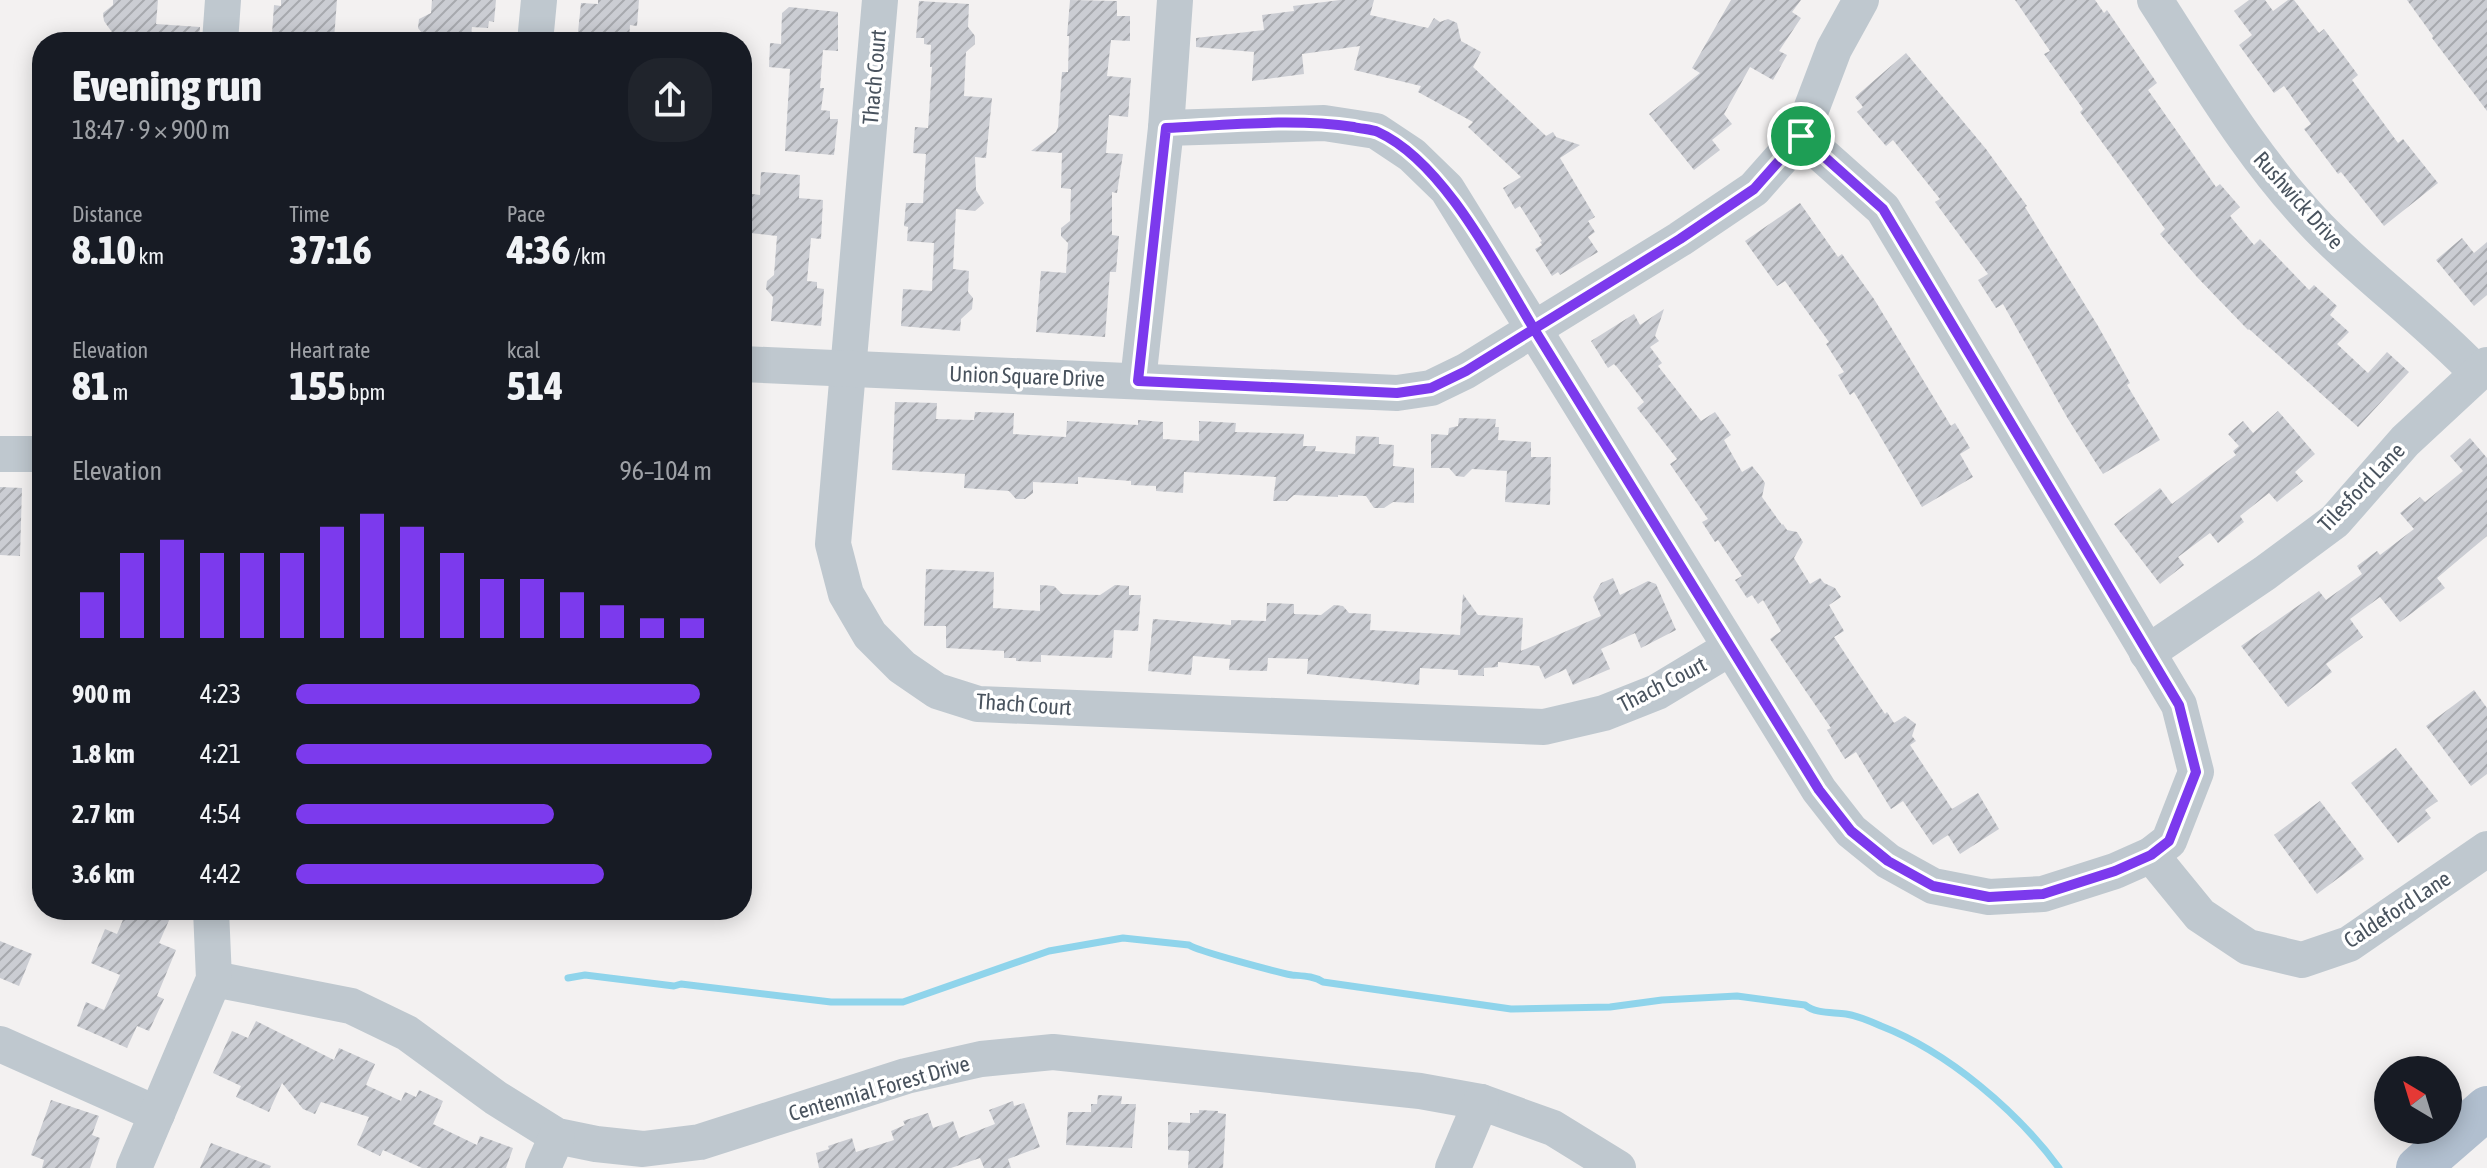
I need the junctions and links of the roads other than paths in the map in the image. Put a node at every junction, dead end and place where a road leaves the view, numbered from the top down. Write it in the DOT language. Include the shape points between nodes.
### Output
graph roads {
  1 [pos="223,0"];
  2 [pos="539,0"];
  3 [pos="880,0"];
  4 [pos="1175,0"];
  5 [pos="1861,0"];
  6 [pos="2155,0"];
  7 [pos="221,32"];
  8 [pos="536,32"];
  9 [pos="1166,128"];
  10 [pos="1801,136"];
  11 [pos="1534,329"];
  12 [pos="752,364"];
  13 [pos="847,369"];
  14 [pos="2482,369"];
  15 [pos="1138,381"];
  16 [pos="0,454"];
  17 [pos="32,454"];
  18 [pos="1730,648"];
  19 [pos="2147,653"];
  20 [pos="2487,849"];
  21 [pos="2151,855"];
  22 [pos="211,920"];
  23 [pos="214,979"];
  24 [pos="0,1044"];
  25 [pos="1481,1102"];
  26 [pos="2487,1108"];
  27 [pos="157,1114"];
  28 [pos="550,1152"];
  29 [pos="134,1168"];
  30 [pos="1453,1168"];
  31 [pos="1618,1168"];
  32 [pos="2418,1168"];
  1 -- 7 [label="street"];
  2 -- 8 [label="street"];
  3 -- 13 [label="street, Thach Court"];
  4 -- 9 [label="street"];
  5 -- 10 [label="street, Union Square Drive" via="1834,49"];
  6 -- 14 [label="street, Rushwick Drive" via="2276,180 2321,229"];
  9 -- 11 [label="street" via="1324,123 1376,131 1412,155 1447,189"];
  9 -- 15 [label="street"];
  10 -- 11 [label="street, Union Square Drive" via="1754,189"];
  10 -- 19 [label="street" via="1883,209"];
  11 -- 15 [label="street, Union Square Drive" via="1431,388 1397,393"];
  11 -- 18 [label="street"];
  12 -- 13 [label="street, Union Square Drive"];
  13 -- 15 [label="street, Union Square Drive"];
  13 -- 18 [label="street, Thach Court" via="833,544 846,594 870,635 902,667 937,691 978,704 1544,727 1604,713 1657,692"];
  14 -- 19 [label="street, Tilesford Lane" via="2405,441 2335,521"];
  16 -- 17 [label="street"];
  18 -- 21 [label="street" via="1819,790 1851,831 1888,861 1933,886 1989,897 2043,894"];
  19 -- 21 [label="street" via="2179,705 2196,772 2169,841"];
  20 -- 21 [label="street, Caldeford Lane" via="2349,944 2302,960 2248,947 2200,915"];
  22 -- 23 [label="street"];
  23 -- 27 [label="street"];
  23 -- 28 [label="street, Centennial Forest Drive" via="351,1006 407,1033 496,1098"];
  24 -- 27 [label="street"];
  25 -- 28 [label="street, Centennial Forest Drive" via="1053,1052 981,1059 906,1076 700,1142"];
  25 -- 30 [label="street"];
  25 -- 31 [label="street, Centennial Forest Drive" via="1553,1128"];
  26 -- 32 [label="main road"];
  27 -- 29 [label="street"];
}
